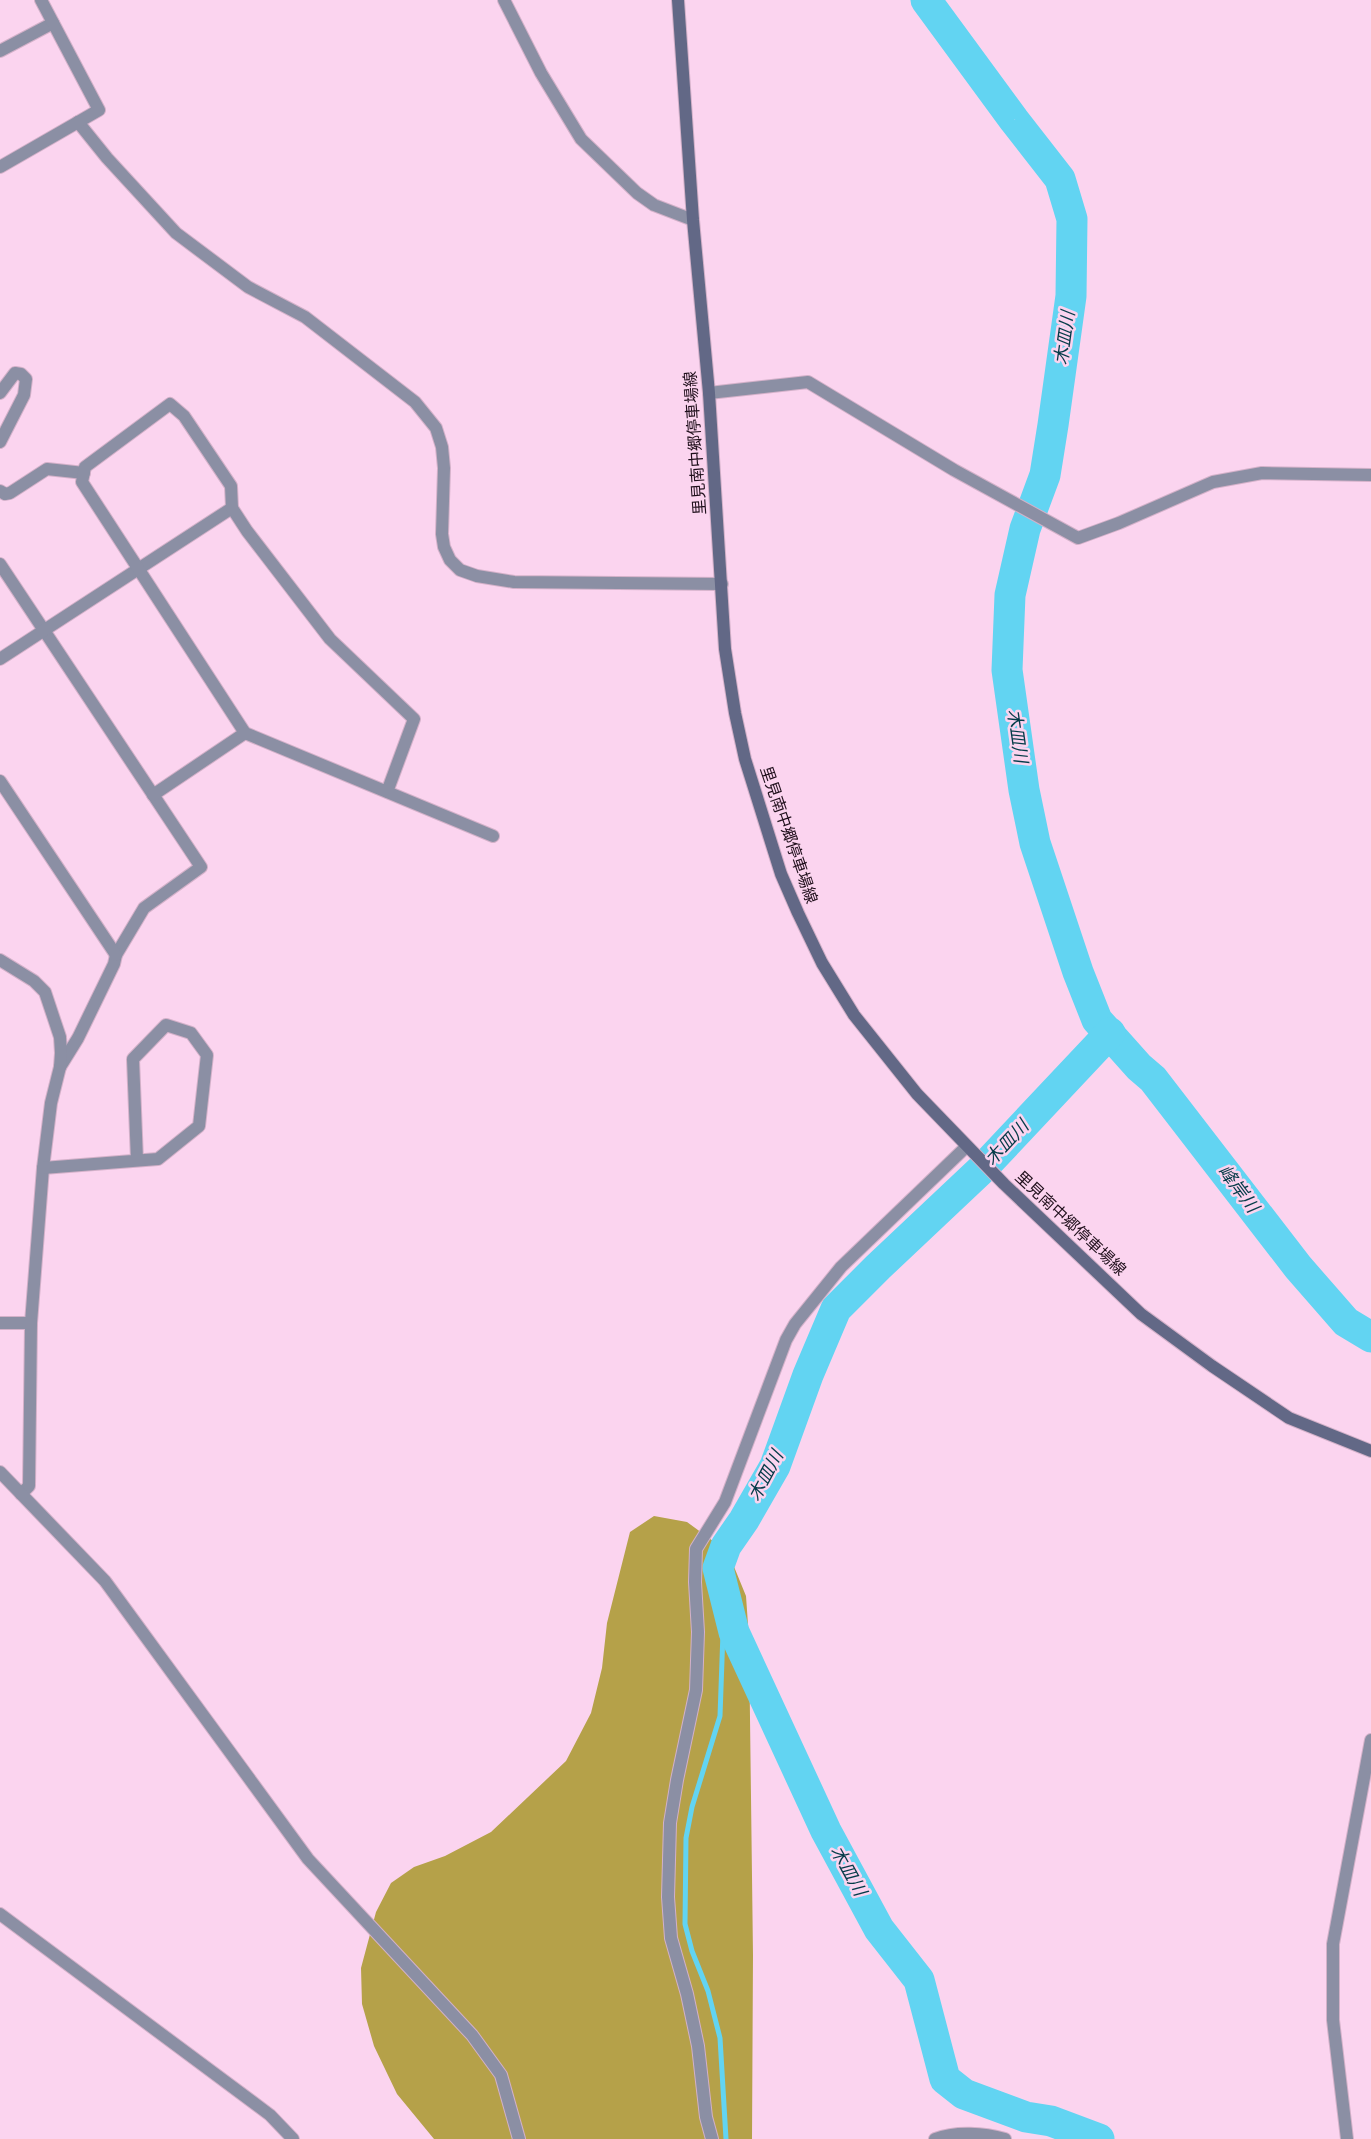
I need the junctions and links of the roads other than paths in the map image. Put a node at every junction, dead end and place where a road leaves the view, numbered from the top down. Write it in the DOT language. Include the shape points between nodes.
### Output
graph roads {
  1 [pos="41,0"];
  2 [pos="504,0"];
  3 [pos="678,0"];
  4 [pos="53,23"];
  5 [pos="0,51"];
  6 [pos="78,122"];
  7 [pos="0,167"];
  8 [pos="693,220"];
  9 [pos="0,392"];
  10 [pos="708,393"];
  11 [pos="0,442"];
  12 [pos="84,473"];
  13 [pos="1371,475"];
  14 [pos="0,492"];
  15 [pos="232,508"];
  16 [pos="0,564"];
  17 [pos="138,569"];
  18 [pos="722,584"];
  19 [pos="44,630"];
  20 [pos="0,658"];
  21 [pos="245,733"];
  22 [pos="0,781"];
  23 [pos="387,792"];
  24 [pos="154,795"];
  25 [pos="493,836"];
  26 [pos="116,954"];
  27 [pos="0,960"];
  28 [pos="60,1068"];
  29 [pos="969,1149"];
  30 [pos="137,1160"];
  31 [pos="43,1168"];
  32 [pos="0,1323"];
  33 [pos="31,1323"];
  34 [pos="1371,1451"];
  35 [pos="0,1472"];
  36 [pos="21,1494"];
  37 [pos="1371,1740"];
  38 [pos="0,1914"];
  39 [pos="960,2137"];
  40 [pos="293,2139"];
  41 [pos="519,2139"];
  42 [pos="712,2139"];
  43 [pos="935,2139"];
  44 [pos="1005,2139"];
  45 [pos="1347,2139"];
  1 -- 4 [label="street"];
  2 -- 8 [label="street" via="541,73 581,139 637,193 654,205"];
  3 -- 8 [label="main road, 里見南中郷停車場線"];
  4 -- 5 [label="street"];
  4 -- 6 [label="street" via="99,110"];
  6 -- 7 [label="street"];
  6 -- 18 [label="street" via="176,234 248,287 305,317 415,402 436,428 442,447 442,534 450,560 460,570 514,582"];
  8 -- 10 [label="main road, 里見南中郷停車場線"];
  9 -- 11 [label="street" via="12,374 21,374 26,379 24,395"];
  10 -- 13 [label="street" via="808,382 868,420 1078,538 1213,482 1262,473"];
  10 -- 18 [label="main road, 里見南中郷停車場線"];
  12 -- 14 [label="street" via="48,469 10,493"];
  12 -- 15 [label="street" via="85,467 170,404 184,416 231,486"];
  12 -- 17 [label="street" via="82,482"];
  15 -- 17 [label="street"];
  15 -- 23 [label="street" via="246,531 330,639 414,719"];
  16 -- 19 [label="street"];
  17 -- 19 [label="street"];
  17 -- 21 [label="street"];
  18 -- 29 [label="main road, 里見南中郷停車場線" via="725,649 745,760 778,866 798,913 822,963 854,1015 917,1094"];
  19 -- 20 [label="street"];
  19 -- 24 [label="street"];
  21 -- 23 [label="street"];
  21 -- 24 [label="street"];
  22 -- 26 [label="street"];
  23 -- 25 [label="street"];
  24 -- 26 [label="street" via="201,867 144,908"];
  26 -- 28 [label="street" via="78,1038"];
  27 -- 28 [label="street" via="46,992 60,1037"];
  28 -- 31 [label="street" via="51,1103"];
  29 -- 34 [label="main road, 里見南中郷停車場線" via="1141,1314 1289,1418"];
  29 -- 42 [label="street" via="841,1267 795,1324 786,1340 725,1502 696,1549 696,1690 672,1814 668,1897 671,1938 698,2046 706,2117"];
  30 -- 30 [label="street" via="158,1159 199,1126 207,1055 191,1033 166,1025 133,1059"];
  30 -- 31 [label="street"];
  31 -- 33 [label="street"];
  32 -- 33 [label="street"];
  33 -- 36 [label="street" via="29,1486"];
  35 -- 36 [label="street"];
  36 -- 41 [label="street" via="105,1581 308,1859 472,2035 501,2075"];
  37 -- 45 [label="street" via="1332,1944 1333,2020"];
  38 -- 40 [label="street" via="270,2116"];
  39 -- 43 [label="street"];
  39 -- 44 [label="street"];
}
